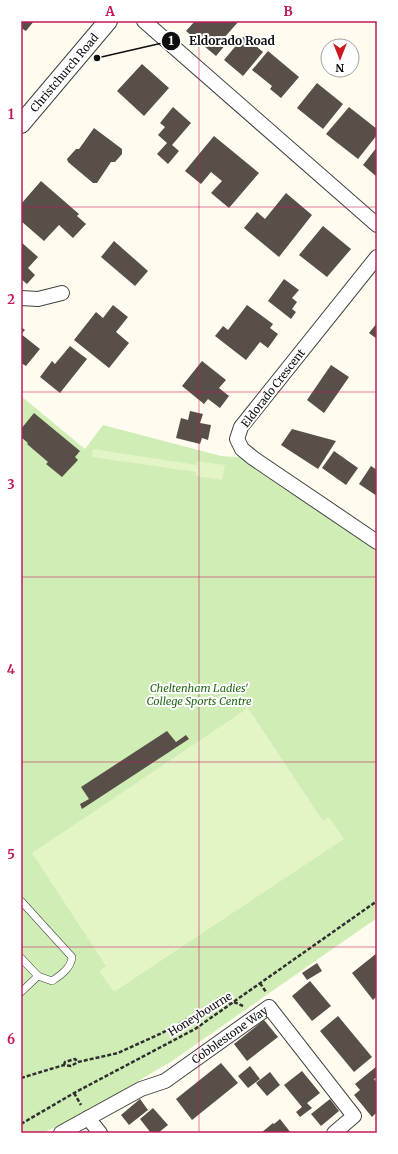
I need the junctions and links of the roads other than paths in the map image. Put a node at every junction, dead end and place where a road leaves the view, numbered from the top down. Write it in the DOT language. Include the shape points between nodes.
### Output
graph roads {
  1 [pos="108,21"];
  2 [pos="144,21"];
  3 [pos="21,124"];
  4 [pos="377,225"];
  5 [pos="377,257"];
  6 [pos="62,293"];
  7 [pos="21,298"];
  8 [pos="377,542"];
  9 [pos="21,901"];
  10 [pos="21,958"];
  11 [pos="38,976"];
  12 [pos="21,992"];
  13 [pos="88,1118"];
  14 [pos="61,1133"];
  15 [pos="100,1133"];
  16 [pos="334,1133"];
  1 -- 3 [label="street, Christchurch Road"];
  2 -- 4 [label="street"];
  5 -- 8 [label="street, Eldorado Crescent" via="242,427 237,439 242,449 253,458"];
  6 -- 7 [label="street" via="38,299"];
  9 -- 11 [label="lane" via="72,957 72,963 68,968 52,981"];
  10 -- 11 [label="lane"];
  11 -- 12 [label="lane"];
  13 -- 14 [label="street"];
  13 -- 15 [label="street"];
  13 -- 16 [label="street, Cobblestone Way" via="141,1089 165,1081 269,1007 354,1116"];
}
